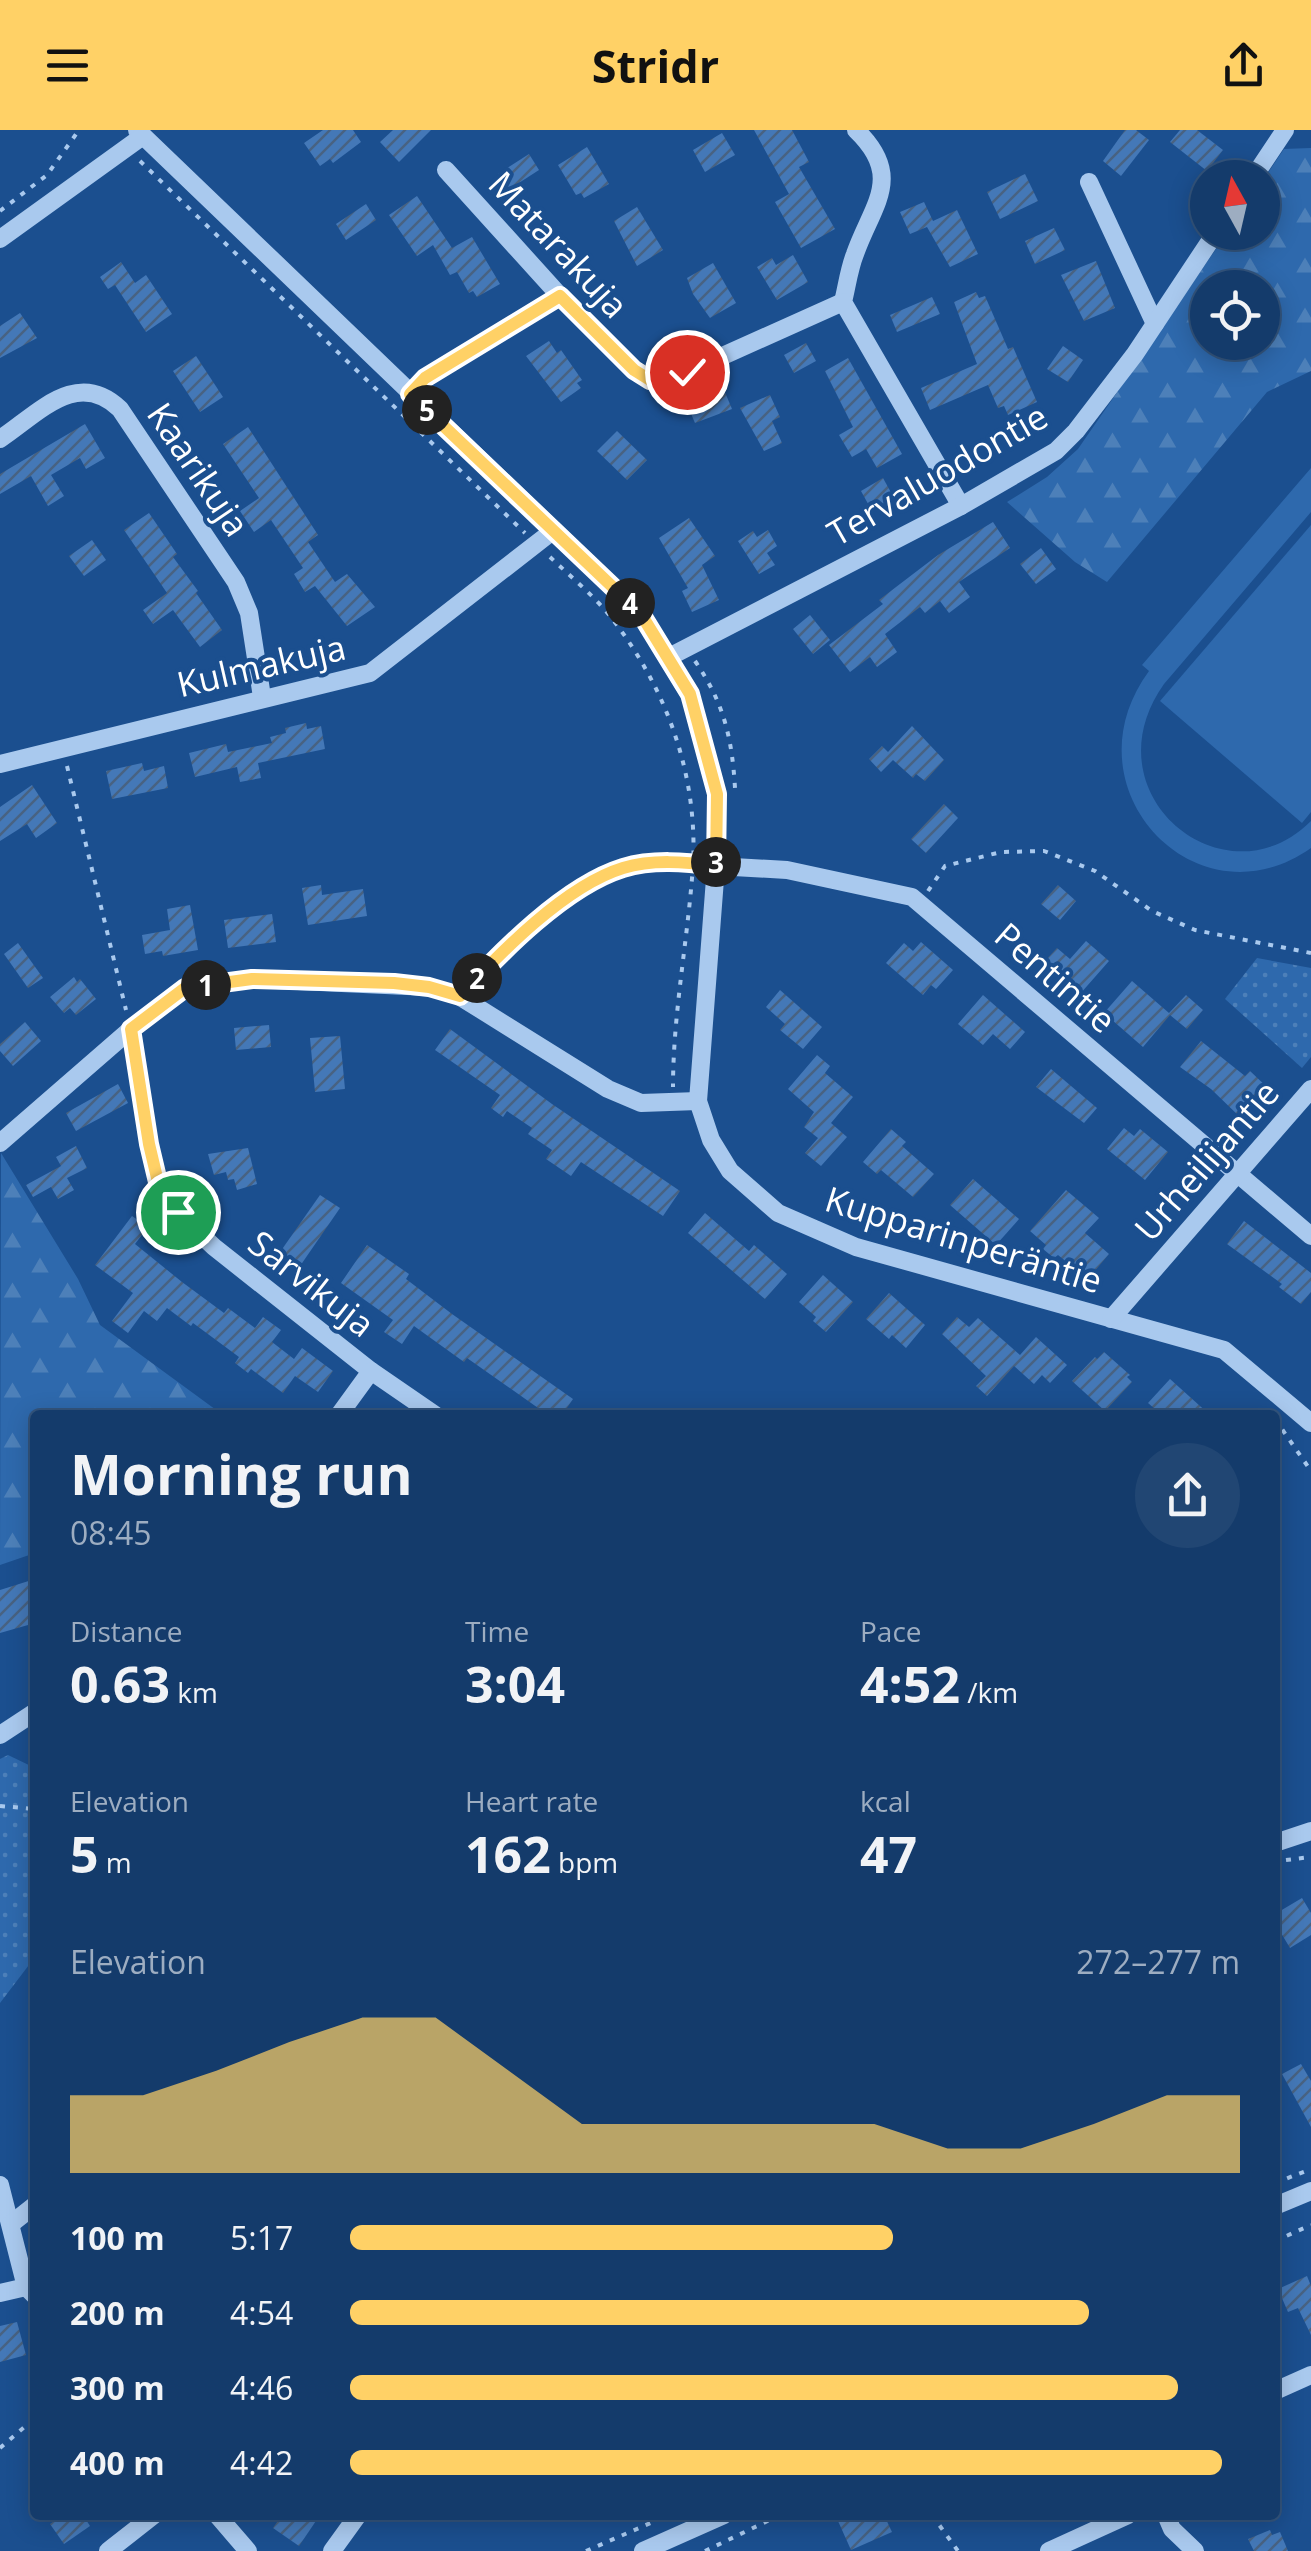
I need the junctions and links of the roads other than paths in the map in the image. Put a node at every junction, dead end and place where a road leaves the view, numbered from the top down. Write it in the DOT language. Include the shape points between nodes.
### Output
graph roads {
  1 [pos="856,130"];
  2 [pos="1285,130"];
  3 [pos="140,133"];
  4 [pos="1265,160"];
  5 [pos="446,170"];
  6 [pos="1088,182"];
  7 [pos="0,240"];
  8 [pos="1204,250"];
  9 [pos="842,302"];
  10 [pos="1155,324"];
  11 [pos="0,439"];
  12 [pos="961,506"];
  13 [pos="554,530"];
  14 [pos="669,658"];
  15 [pos="262,697"];
  16 [pos="0,764"];
  17 [pos="716,866"];
  18 [pos="131,1029"];
  19 [pos="1311,1089"];
  20 [pos="698,1100"];
  21 [pos="0,1144"];
  22 [pos="1238,1175"];
  23 [pos="1311,1236"];
  24 [pos="1111,1318"];
  25 [pos="371,1371"];
  26 [pos="343,1410"];
  27 [pos="428,1410"];
  28 [pos="1311,1423"];
  29 [pos="30,1715"];
  30 [pos="0,1735"];
  31 [pos="1311,1831"];
  32 [pos="1280,1841"];
  33 [pos="0,2185"];
  34 [pos="1311,2192"];
  35 [pos="1280,2204"];
  36 [pos="30,2209"];
  37 [pos="11,2224"];
  38 [pos="30,2291"];
  39 [pos="0,2293"];
  40 [pos="1311,2375"];
  41 [pos="1280,2389"];
  42 [pos="148,2520"];
  43 [pos="220,2520"];
  44 [pos="354,2520"];
  45 [pos="713,2520"];
  46 [pos="1117,2520"];
  47 [pos="1168,2520"];
  48 [pos="108,2551"];
  49 [pos="248,2551"];
  50 [pos="332,2551"];
  51 [pos="643,2551"];
  52 [pos="1049,2551"];
  53 [pos="1195,2551"];
  1 -- 9 [label="street" via="883,182"];
  2 -- 4 [label="street"];
  3 -- 7 [label="street"];
  3 -- 13 [label="street"];
  5 -- 9 [label="street, Matarakuja" via="560,296 650,380 687,372"];
  6 -- 10 [label="street"];
  8 -- 10 [label="street, Tervaluodontie"];
  9 -- 12 [label="street"];
  10 -- 12 [label="street, Tervaluodontie" via="1056,451"];
  11 -- 15 [label="street, Kaarikuja" via="68,393 104,394 236,582 249,613"];
  12 -- 14 [label="street, Tervaluodontie"];
  13 -- 14 [label="street" via="641,614"];
  13 -- 15 [label="street, Kulmakuja" via="370,672"];
  14 -- 17 [label="street" via="690,694 717,794"];
  15 -- 16 [label="street, Kulmakuja"];
  17 -- 20 [label="street"];
  17 -- 22 [label="street, Pentintie" via="787,870 912,897"];
  18 -- 20 [label="street" via="185,988 252,979 429,987 460,996 608,1090 641,1103"];
  18 -- 21 [label="street"];
  18 -- 25 [label="street, Sarvikuja" via="158,1182 178,1212"];
  19 -- 22 [label="street, Urheilijantie"];
  20 -- 24 [label="street, Kupparinperäntie" via="730,1171 778,1213 856,1247"];
  22 -- 23 [label="street, Pentintie"];
  22 -- 24 [label="street, Urheilijantie"];
  24 -- 28 [label="street, Kupparinperäntie" via="1224,1350"];
  25 -- 26 [label="street"];
  25 -- 27 [label="street, Sarvikuja"];
  29 -- 30 [label="street"];
  31 -- 32 [label="street"];
  33 -- 37 [label="street"];
  34 -- 35 [label="street"];
  36 -- 37 [label="street"];
  37 -- 38 [label="street"];
  38 -- 39 [label="street"];
  40 -- 41 [label="street"];
  42 -- 48 [label="street"];
  43 -- 49 [label="street"];
  44 -- 50 [label="street"];
  45 -- 51 [label="street"];
  46 -- 52 [label="street"];
  47 -- 53 [label="street"];
}
